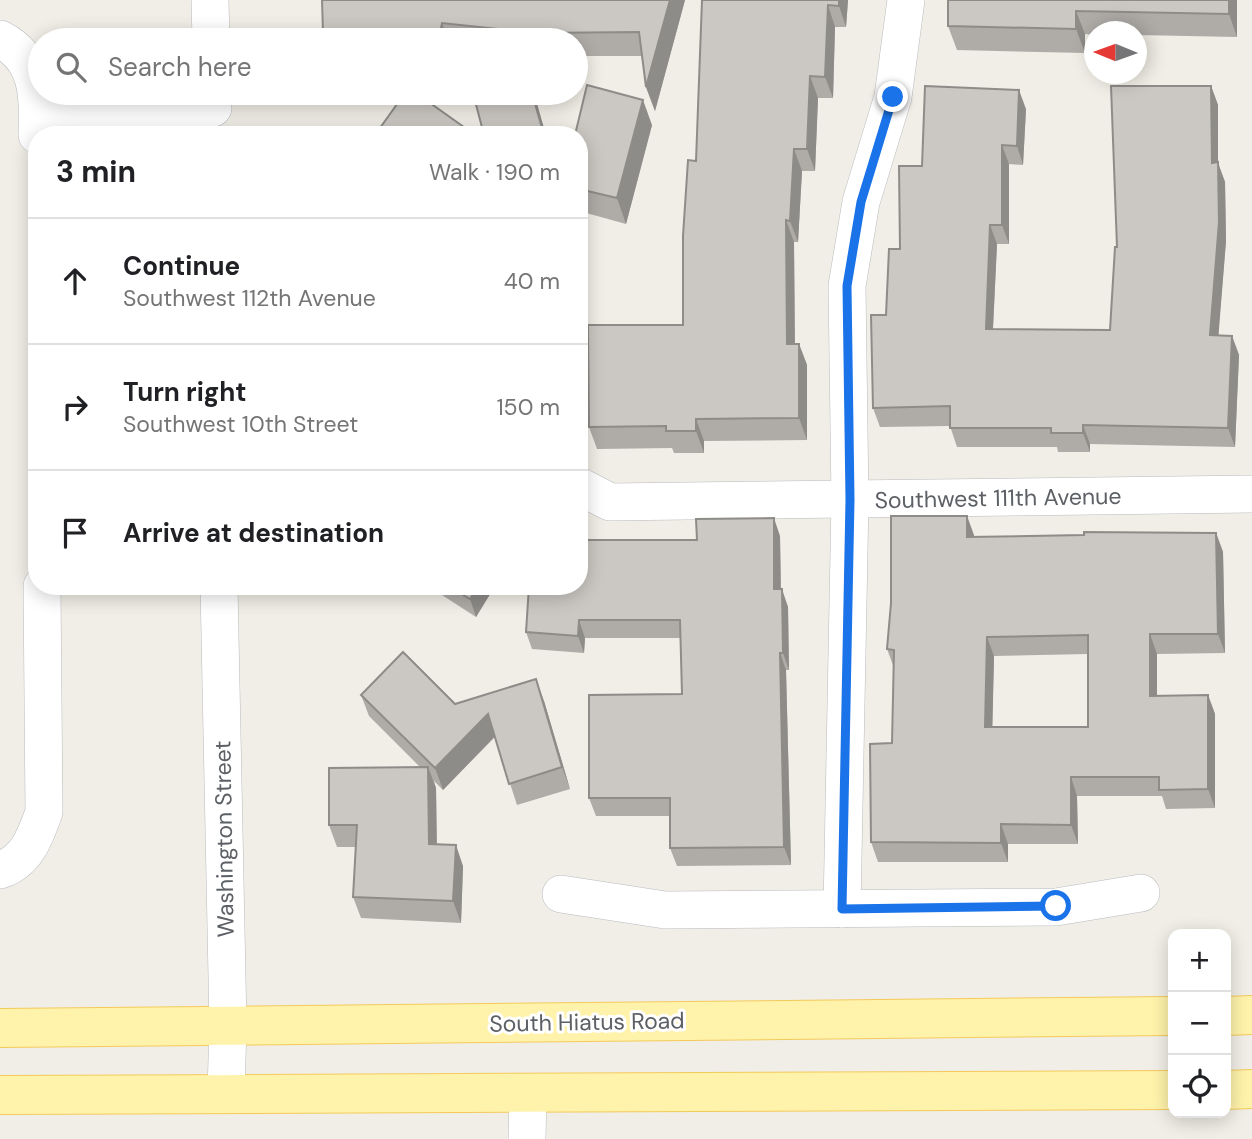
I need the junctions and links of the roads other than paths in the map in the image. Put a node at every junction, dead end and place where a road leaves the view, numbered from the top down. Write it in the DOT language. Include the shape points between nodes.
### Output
graph roads {
  1 [pos="210,0"];
  2 [pos="906,0"];
  3 [pos="211,28"];
  4 [pos="0,39"];
  5 [pos="28,63"];
  6 [pos="35,105"];
  7 [pos="213,112"];
  8 [pos="37,123"];
  9 [pos="588,491"];
  10 [pos="1252,494"];
  11 [pos="850,500"];
  12 [pos="41,595"];
  13 [pos="219,595"];
  14 [pos="7,868"];
  15 [pos="1141,892"];
  16 [pos="561,894"];
  17 [pos="842,909"];
  18 [pos="1252,1015"];
  19 [pos="1168,1016"];
  20 [pos="1231,1016"];
  21 [pos="228,1026"];
  22 [pos="0,1028"];
  23 [pos="1168,1090"];
  24 [pos="1231,1090"];
  25 [pos="1252,1090"];
  26 [pos="226,1092"];
  27 [pos="528,1094"];
  28 [pos="0,1095"];
  29 [pos="527,1139"];
  1 -- 3 [label="street"];
  2 -- 11 [label="street" via="893,97 861,202 847,286"];
  4 -- 5 [label="street"];
  6 -- 8 [label="street"];
  7 -- 8 [label="street"];
  9 -- 11 [label="street, Southwest 111th Avenue" via="610,502"];
  10 -- 11 [label="street, Southwest 111th Avenue"];
  11 -- 17 [label="street"];
  12 -- 14 [label="street" via="44,812 34,842"];
  13 -- 21 [label="street, Washington Street"];
  15 -- 17 [label="street" via="1056,906"];
  16 -- 17 [label="street" via="665,911"];
  18 -- 20 [label="main road"];
  19 -- 21 [label="main road, South Hiatus Road"];
  21 -- 22 [label="main road, South Hiatus Road"];
  21 -- 26 [label="street, Washington Street"];
  23 -- 27 [label="main road"];
  24 -- 25 [label="main road"];
  26 -- 27 [label="main road"];
  26 -- 28 [label="main road"];
  27 -- 29 [label="street"];
}
